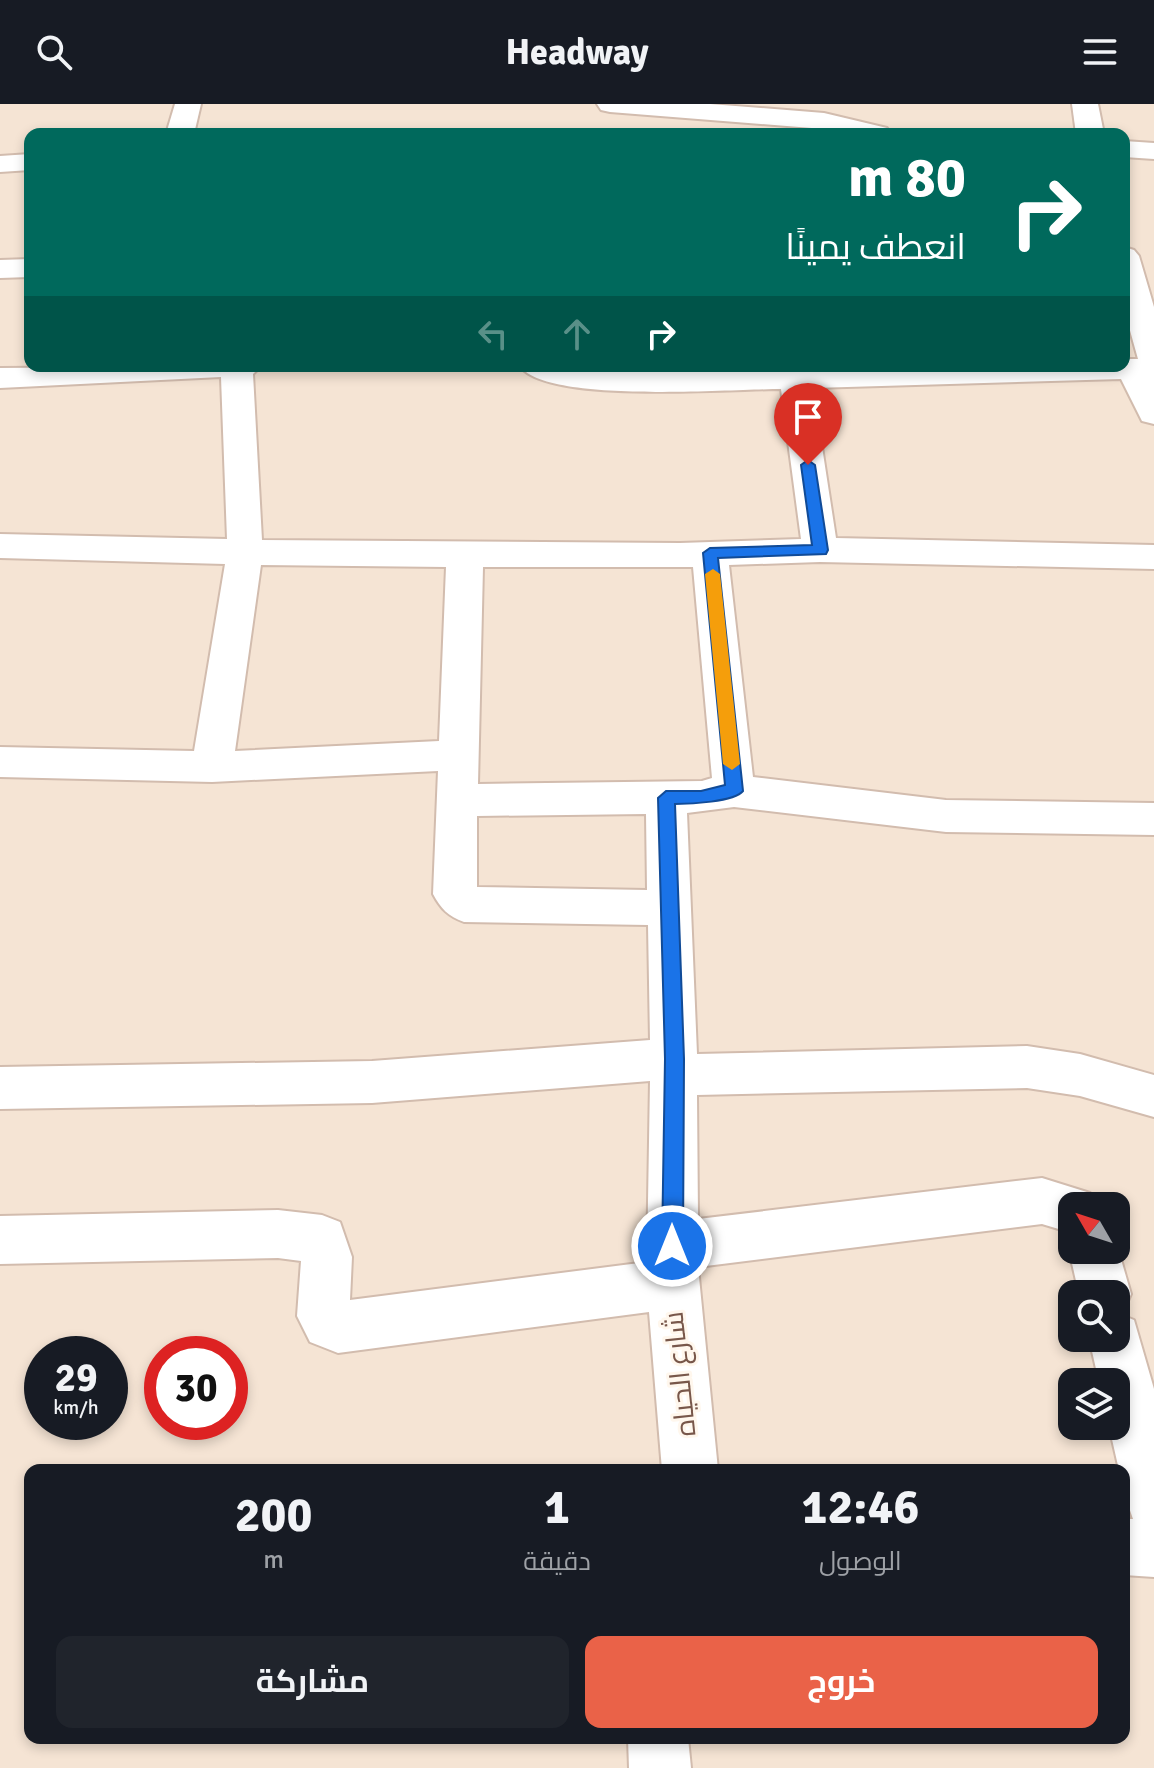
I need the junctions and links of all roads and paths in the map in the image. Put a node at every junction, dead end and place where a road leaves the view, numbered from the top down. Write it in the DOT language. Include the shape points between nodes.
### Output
graph roads {
  1 [pos="188,104"];
  2 [pos="610,104"];
  3 [pos="1085,104"];
  4 [pos="658,106"];
  5 [pos="731,124"];
  6 [pos="182,128"];
  7 [pos="853,128"];
  8 [pos="1089,128"];
  9 [pos="1130,149"];
  10 [pos="1154,151"];
  11 [pos="24,162"];
  12 [pos="0,164"];
  13 [pos="24,268"];
  14 [pos="0,269"];
  15 [pos="1130,285"];
  16 [pos="1147,366"];
  17 [pos="118,372"];
  18 [pos="237,372"];
  19 [pos="557,372"];
  20 [pos="845,372"];
  21 [pos="795,373"];
  22 [pos="0,378"];
  23 [pos="1154,414"];
  24 [pos="0,546"];
  25 [pos="820,550"];
  26 [pos="245,551"];
  27 [pos="710,553"];
  28 [pos="465,555"];
  29 [pos="1154,557"];
  30 [pos="458,755"];
  31 [pos="0,762"];
  32 [pos="212,767"];
  33 [pos="734,791"];
  34 [pos="666,798"];
  35 [pos="457,800"];
  36 [pos="1154,819"];
  37 [pos="669,908"];
  38 [pos="674,1067"];
  39 [pos="0,1088"];
  40 [pos="1154,1096"];
  41 [pos="1058,1206"];
  42 [pos="0,1240"];
  43 [pos="672,1265"];
  44 [pos="1118,1352"];
  45 [pos="689,1464"];
  46 [pos="1154,1502"];
  47 [pos="1130,1547"];
  48 [pos="1154,1549"];
  49 [pos="658,1744"];
  50 [pos="660,1768"];
  1 -- 6 [label="street"];
  2 -- 4 [label="street"];
  3 -- 8 [label="street"];
  4 -- 5 [label="street"];
  5 -- 7 [label="street" via="824,121"];
  9 -- 10 [label="street"];
  11 -- 12 [label="street"];
  13 -- 14 [label="street"];
  15 -- 16 [label="street"];
  16 -- 23 [label="street"];
  17 -- 22 [label="street"];
  18 -- 26 [label="street"];
  19 -- 21 [label="street" via="585,381"];
  20 -- 21 [label="street"];
  21 -- 25 [label="street"];
  24 -- 26 [label="street"];
  25 -- 27 [label="street"];
  25 -- 29 [label="street"];
  26 -- 28 [label="street"];
  26 -- 32 [label="street"];
  27 -- 28 [label="street"];
  27 -- 33 [label="street"];
  28 -- 30 [label="street"];
  30 -- 32 [label="street"];
  30 -- 35 [label="street"];
  31 -- 32 [label="street"];
  33 -- 34 [label="street"];
  33 -- 36 [label="street" via="946,816"];
  34 -- 35 [label="street"];
  34 -- 37 [label="street, شارع الحياه"];
  35 -- 37 [label="street" via="455,894 464,904"];
  37 -- 38 [label="street, شارع الحياه"];
  38 -- 39 [label="street" via="372,1082"];
  38 -- 40 [label="street" via="1027,1067"];
  38 -- 43 [label="street, شارع الحياه"];
  41 -- 43 [label="street" via="1042,1201"];
  42 -- 43 [label="street" via="278,1234 322,1239 327,1257 323,1316 338,1327"];
  43 -- 45 [label="street, شارع الحياه"];
  44 -- 46 [label="street"];
  47 -- 48 [label="street"];
  49 -- 50 [label="street"];
}
